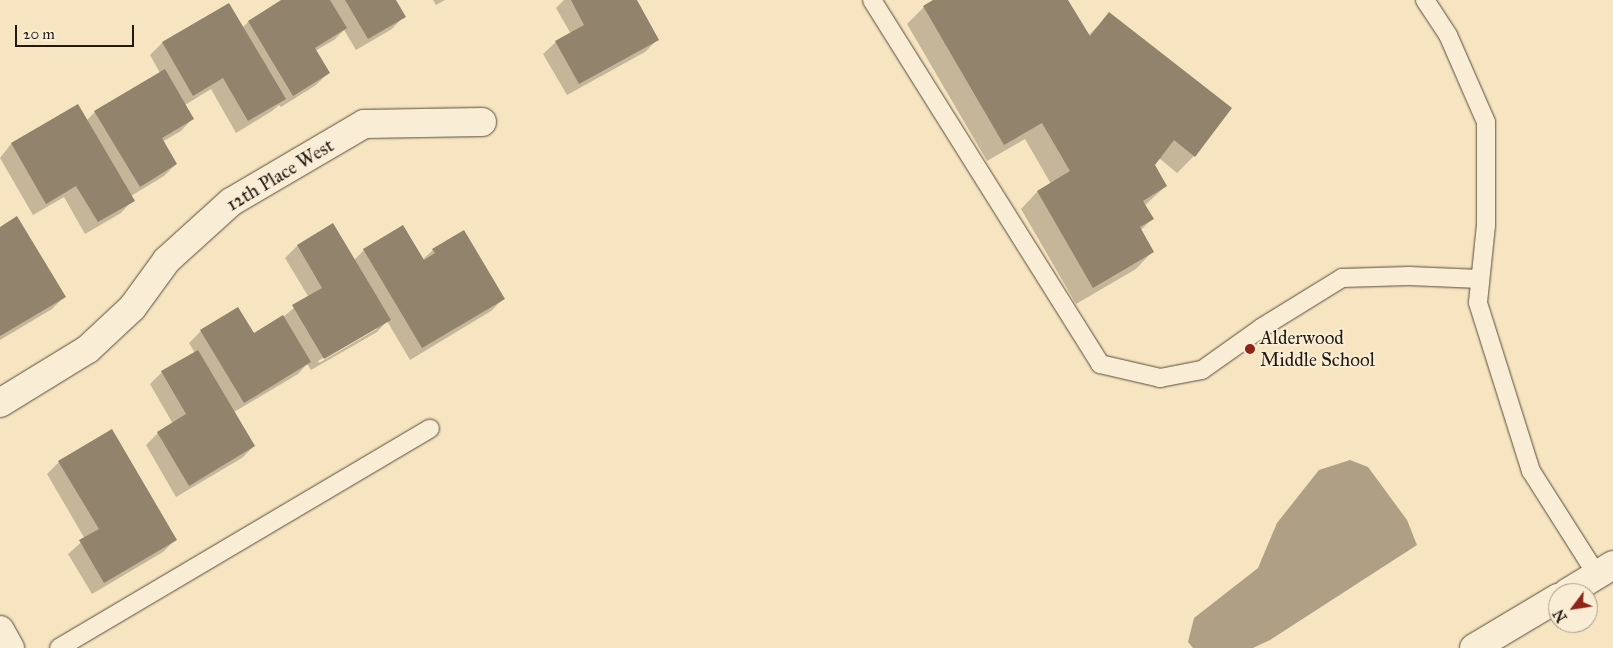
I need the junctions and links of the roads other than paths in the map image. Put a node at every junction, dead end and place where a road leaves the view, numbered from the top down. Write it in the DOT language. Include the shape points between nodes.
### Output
graph roads {
  1 [pos="872,0"];
  2 [pos="1425,0"];
  3 [pos="482,122"];
  4 [pos="1480,280"];
  5 [pos="0,404"];
  6 [pos="430,429"];
  7 [pos="1605,570"];
  8 [pos="1583,583"];
  9 [pos="1548,604"];
  10 [pos="0,630"];
  11 [pos="10,648"];
  12 [pos="59,648"];
  13 [pos="1474,648"];
  1 -- 4 [label="lane" via="1100,364 1160,378 1202,370 1261,328 1342,278 1408,276"];
  2 -- 4 [label="lane" via="1448,35 1486,122 1486,225"];
  3 -- 5 [label="street, 12th Place West" via="364,124 240,197 167,260 132,308 88,350"];
  4 -- 7 [label="lane" via="1478,303 1531,470"];
  6 -- 12 [label="lane"];
  7 -- 8 [label="street"];
  9 -- 13 [label="street"];
  10 -- 11 [label="street"];
}
